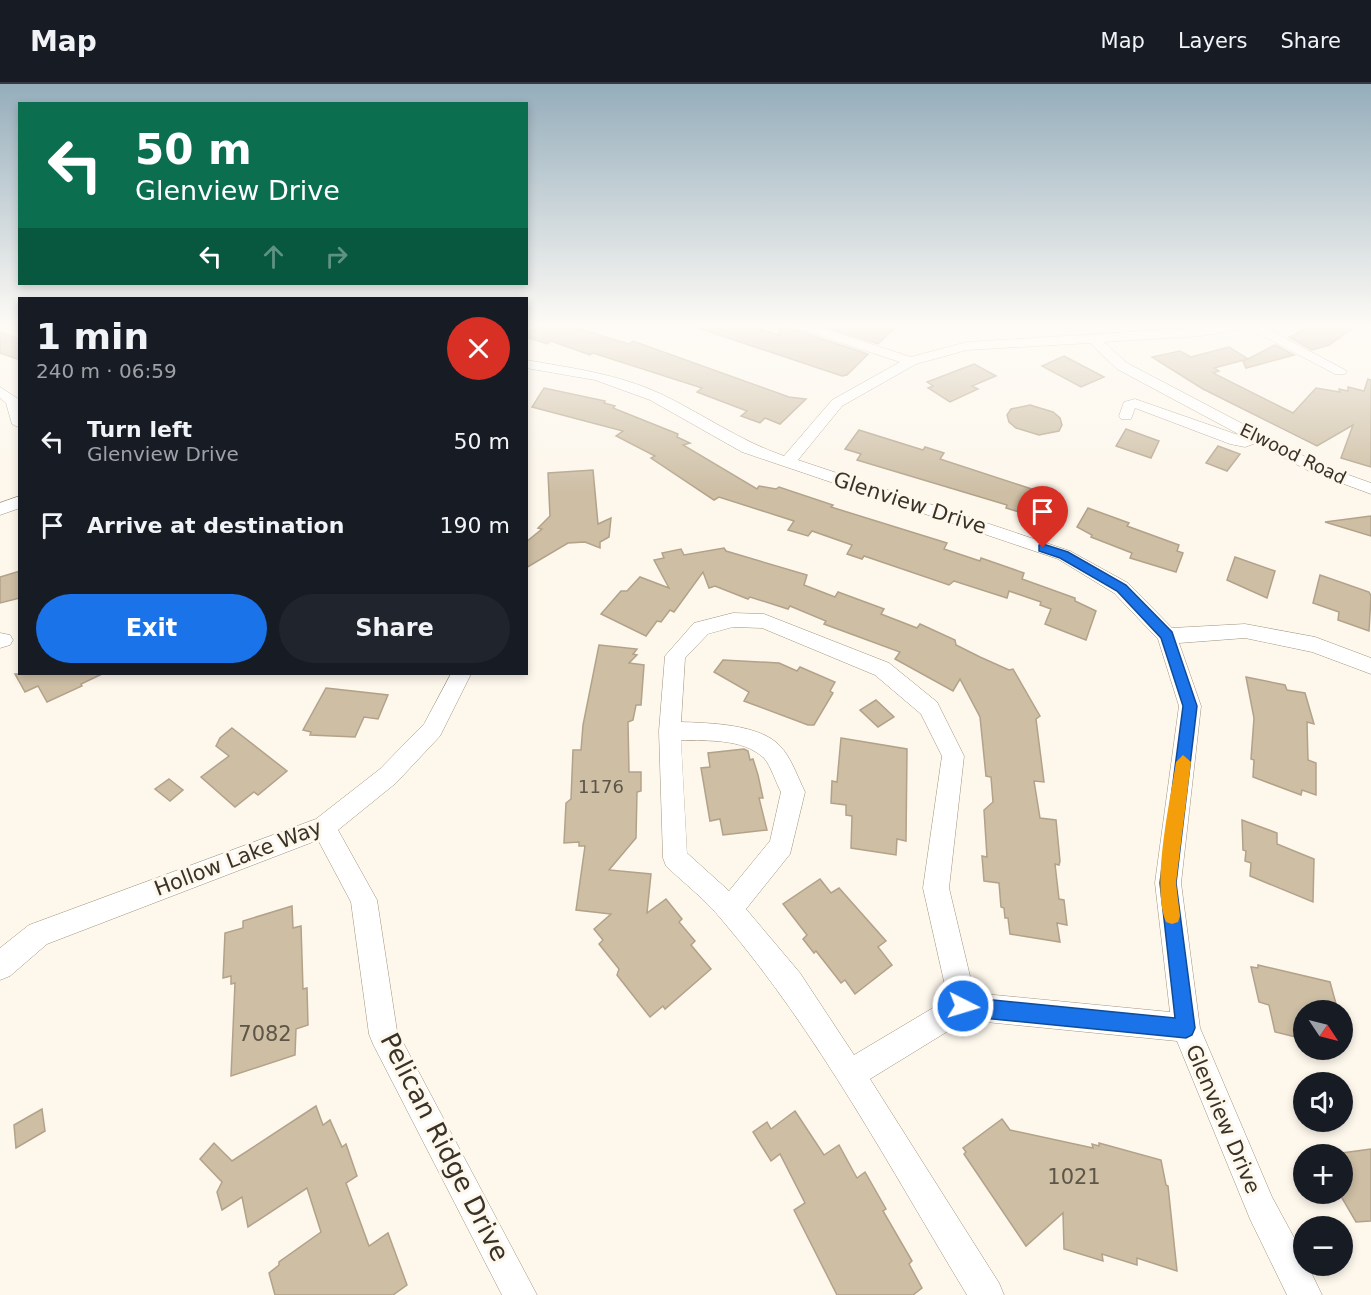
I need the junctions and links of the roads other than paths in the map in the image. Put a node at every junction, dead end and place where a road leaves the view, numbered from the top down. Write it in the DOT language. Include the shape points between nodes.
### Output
graph roads {
  1 [pos="610,381"];
  2 [pos="877,381"];
  3 [pos="1149,381"];
  4 [pos="0,391"];
  5 [pos="1126,416"];
  6 [pos="18,417"];
  7 [pos="1256,437"];
  8 [pos="787,463"];
  9 [pos="1371,489"];
  10 [pos="18,502"];
  11 [pos="0,510"];
  12 [pos="1167,636"];
  13 [pos="1371,666"];
  14 [pos="460,675"];
  15 [pos="670,731"];
  16 [pos="324,827"];
  17 [pos="730,909"];
  18 [pos="0,966"];
  19 [pos="963,1006"];
  20 [pos="1186,1028"];
  21 [pos="850,1074"];
  22 [pos="520,1295"];
  23 [pos="987,1295"];
  24 [pos="1305,1295"];
  1 -- 8 [label="street, Glenview Drive" via="655,397 748,449"];
  2 -- 8 [label="street" via="837,403"];
  3 -- 7 [label="street, Elwood Road"];
  4 -- 6 [label="street" via="13,401"];
  5 -- 7 [label="street" via="1129,405 1135,403 1235,441"];
  7 -- 9 [label="street, Elwood Road" via="1315,468"];
  8 -- 12 [label="street, Glenview Drive" via="1064,555 1121,588"];
  10 -- 11 [label="street"];
  12 -- 13 [label="street" via="1245,631 1315,645"];
  12 -- 20 [label="street, Glenview Drive" via="1190,706 1168,883"];
  14 -- 16 [label="street, Hollow Lake Way" via="432,730 388,776"];
  15 -- 17 [label="street" via="675,858"];
  15 -- 17 [label="street" via="725,732 748,739 772,753 793,792 781,846"];
  15 -- 19 [label="street" via="675,656 701,628 733,620 764,621 882,669 929,708 953,756 936,888"];
  16 -- 18 [label="street, Hollow Lake Way" via="38,934"];
  16 -- 22 [label="street, Pelican Ridge Drive" via="364,900 383,1034"];
  17 -- 21 [label="street" via="790,983"];
  19 -- 20 [label="street"];
  19 -- 21 [label="street"];
  20 -- 24 [label="street, Glenview Drive" via="1261,1208"];
  21 -- 23 [label="street"];
}
